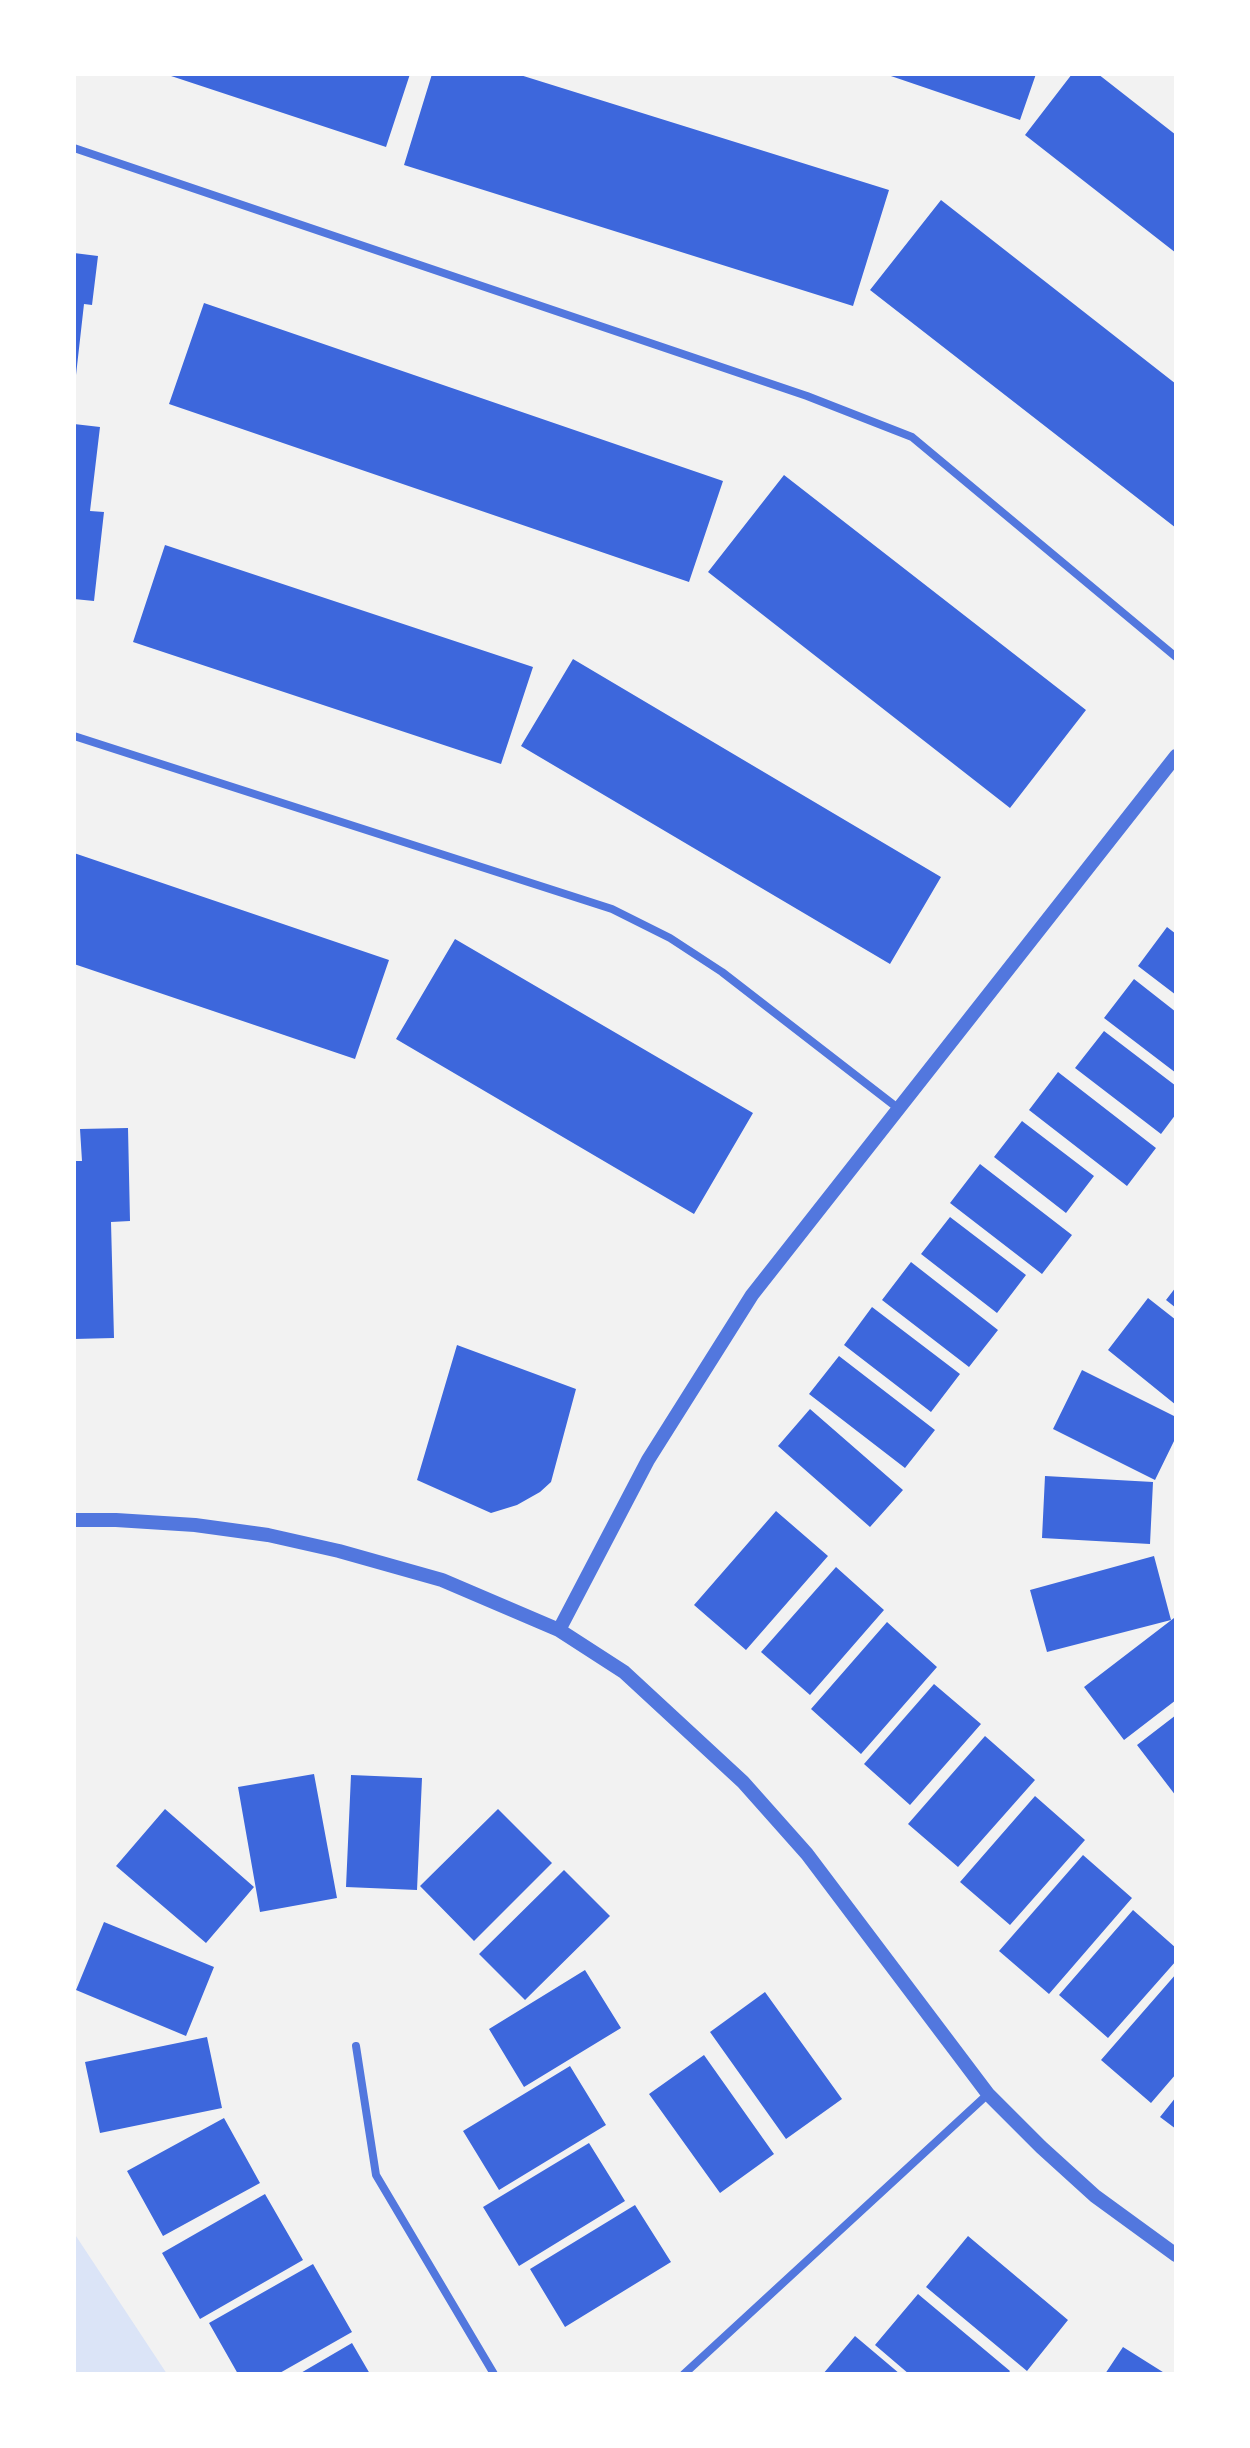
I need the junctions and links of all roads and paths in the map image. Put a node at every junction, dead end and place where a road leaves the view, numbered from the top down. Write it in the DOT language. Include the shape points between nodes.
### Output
graph roads {
  1 [pos="74,148"];
  2 [pos="1176,657"];
  3 [pos="74,736"];
  4 [pos="1176,756"];
  5 [pos="899,1109"];
  6 [pos="74,1520"];
  7 [pos="559,1630"];
  8 [pos="356,2046"];
  9 [pos="988,2094"];
  10 [pos="1176,2255"];
  11 [pos="494,2374"];
  12 [pos="684,2374"];
  1 -- 2 [label="street" via="807,396 912,437"];
  3 -- 5 [label="street" via="612,909 722,972"];
  4 -- 5 [label="street"];
  5 -- 7 [label="street" via="752,1295 648,1460"];
  6 -- 7 [label="street" via="195,1525 339,1551 442,1580"];
  7 -- 9 [label="street" via="624,1672 743,1782 807,1854"];
  8 -- 11 [label="street" via="376,2175"];
  9 -- 10 [label="street" via="1095,2196"];
  9 -- 12 [label="street"];
}
